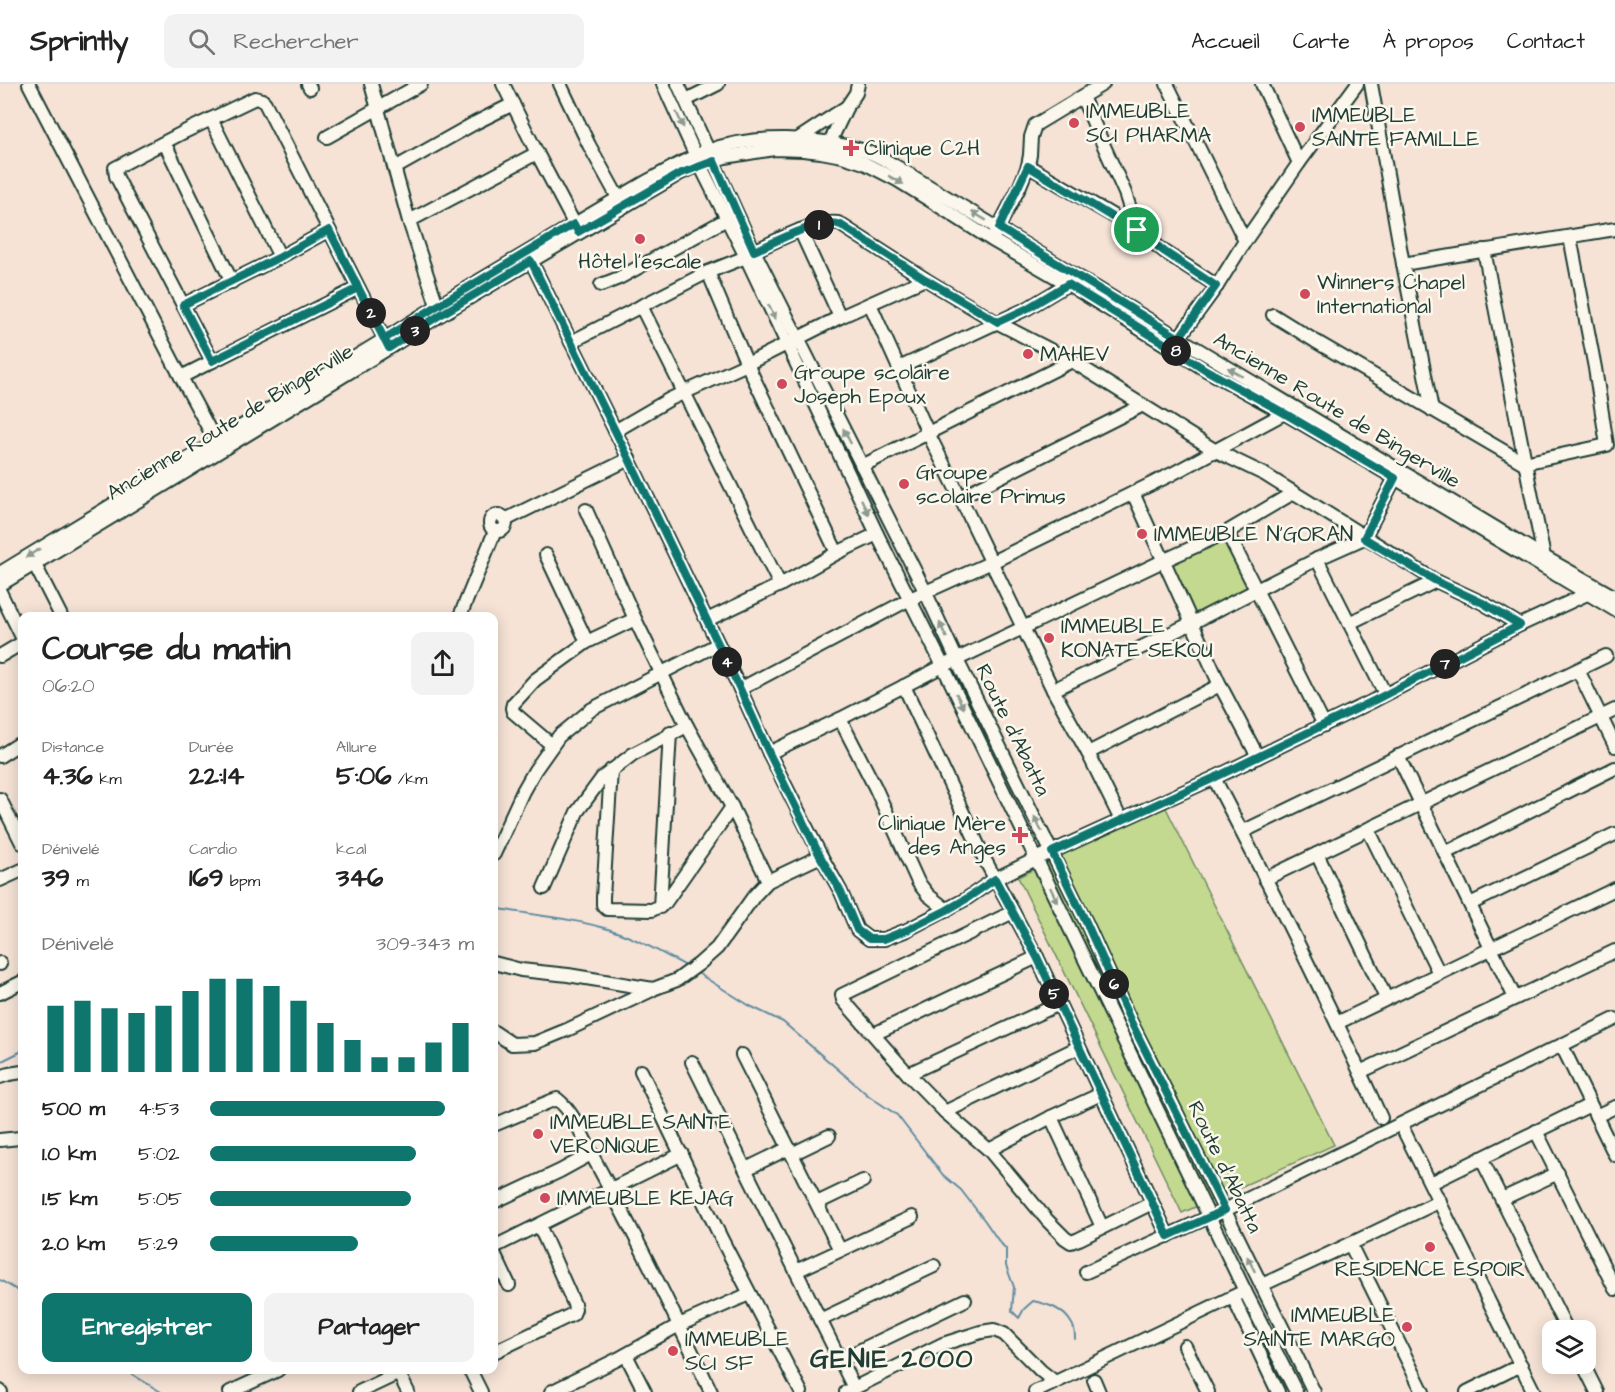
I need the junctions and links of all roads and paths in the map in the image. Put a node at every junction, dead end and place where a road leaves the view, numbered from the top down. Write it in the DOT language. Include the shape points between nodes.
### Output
graph roads {
  1 [pos="29,84"];
  2 [pos="371,84"];
  3 [pos="421,84"];
  4 [pos="503,84"];
  5 [pos="560,84"];
  6 [pos="663,84"];
  7 [pos="678,84"];
  8 [pos="718,84"];
  9 [pos="858,84"];
  10 [pos="1102,84"];
  11 [pos="1167,84"];
  12 [pos="1262,84"];
  13 [pos="1357,84"];
  14 [pos="1371,84"];
  15 [pos="1082,97"];
  16 [pos="686,100"];
  17 [pos="513,104"];
  18 [pos="378,108"];
  19 [pos="846,108"];
  20 [pos="211,119"];
  21 [pos="327,137"];
  22 [pos="798,139"];
  23 [pos="830,142"];
  24 [pos="162,144"];
  25 [pos="537,153"];
  26 [pos="712,156"];
  27 [pos="698,161"];
  28 [pos="1299,163"];
  29 [pos="1028,166"];
  30 [pos="395,168"];
  31 [pos="620,202"];
  32 [pos="727,219"];
  33 [pos="410,221"];
  34 [pos="576,228"];
  35 [pos="999,228"];
  36 [pos="1615,229"];
  37 [pos="329,230"];
  38 [pos="1137,230"];
  39 [pos="800,231"];
  40 [pos="1570,237"];
  41 [pos="992,240"];
  42 [pos="1245,241"];
  43 [pos="1484,250"];
  44 [pos="750,254"];
  45 [pos="280,257"];
  46 [pos="531,261"];
  47 [pos="1402,264"];
  48 [pos="708,272"];
  49 [pos="925,279"];
  50 [pos="232,282"];
  51 [pos="1068,284"];
  52 [pos="601,285"];
  53 [pos="1216,286"];
  54 [pos="358,288"];
  55 [pos="870,304"];
  56 [pos="183,305"];
  57 [pos="640,306"];
  58 [pos="438,310"];
  59 [pos="1273,315"];
  60 [pos="840,317"];
  61 [pos="998,322"];
  62 [pos="793,341"];
  63 [pos="571,342"];
  64 [pos="1175,343"];
  65 [pos="387,344"];
  66 [pos="212,361"];
  67 [pos="1072,361"];
  68 [pos="747,364"];
  69 [pos="899,369"];
  70 [pos="181,377"];
  71 [pos="685,392"];
  72 [pos="1143,405"];
  73 [pos="1289,410"];
  74 [pos="1432,410"];
  75 [pos="615,430"];
  76 [pos="928,433"];
  77 [pos="216,442"];
  78 [pos="1216,451"];
  79 [pos="629,459"];
  80 [pos="1524,463"];
  81 [pos="862,466"];
  82 [pos="1395,478"];
  83 [pos="1133,493"];
  84 [pos="1293,493"];
  85 [pos="960,497"];
  86 [pos="586,510"];
  87 [pos="1227,532"];
  88 [pos="878,534"];
  89 [pos="1364,538"];
  90 [pos="837,553"];
  91 [pos="546,555"];
  92 [pos="1544,557"];
  93 [pos="1317,559"];
  94 [pos="1165,560"];
  95 [pos="992,562"];
  96 [pos="34,565"];
  97 [pos="0,573"];
  98 [pos="1436,581"];
  99 [pos="0,585"];
  100 [pos="780,585"];
  101 [pos="1590,589"];
  102 [pos="925,591"];
  103 [pos="1257,591"];
  104 [pos="0,592"];
  105 [pos="1615,597"];
  106 [pos="910,599"];
  107 [pos="1615,610"];
  108 [pos="59,612"];
  109 [pos="462,612"];
  110 [pos="635,618"];
  111 [pos="707,620"];
  112 [pos="1192,623"];
  113 [pos="1349,623"];
  114 [pos="1520,625"];
  115 [pos="1023,628"];
  116 [pos="18,629"];
  117 [pos="587,642"];
  118 [pos="718,644"];
  119 [pos="18,645"];
  120 [pos="0,656"];
  121 [pos="1606,656"];
  122 [pos="957,660"];
  123 [pos="943,666"];
  124 [pos="1578,670"];
  125 [pos="662,673"];
  126 [pos="1220,685"];
  127 [pos="904,686"];
  128 [pos="740,689"];
  129 [pos="1053,690"];
  130 [pos="1385,694"];
  131 [pos="1615,710"];
  132 [pos="1601,717"];
  133 [pos="840,719"];
  134 [pos="1324,725"];
  135 [pos="687,726"];
  136 [pos="670,734"];
  137 [pos="18,745"];
  138 [pos="552,746"];
  139 [pos="1615,746"];
  140 [pos="769,753"];
  141 [pos="1088,753"];
  142 [pos="0,756"];
  143 [pos="1398,756"];
  144 [pos="1258,757"];
  145 [pos="1615,768"];
  146 [pos="611,770"];
  147 [pos="1214,778"];
  148 [pos="0,799"];
  149 [pos="1420,803"];
  150 [pos="732,807"];
  151 [pos="1121,820"];
  152 [pos="1368,829"];
  153 [pos="1242,832"];
  154 [pos="1615,834"];
  155 [pos="18,835"];
  156 [pos="498,845"];
  157 [pos="1052,852"];
  158 [pos="1445,853"];
  159 [pos="1317,854"];
  160 [pos="820,856"];
  161 [pos="1036,859"];
  162 [pos="18,872"];
  163 [pos="995,879"];
  164 [pos="1265,879"];
  165 [pos="0,880"];
  166 [pos="768,881"];
  167 [pos="544,888"];
  168 [pos="1615,889"];
  169 [pos="1470,904"];
  170 [pos="660,907"];
  171 [pos="947,910"];
  172 [pos="1013,912"];
  173 [pos="1492,948"];
  174 [pos="1615,951"];
  175 [pos="1037,957"];
  176 [pos="498,964"];
  177 [pos="1439,973"];
  178 [pos="18,984"];
  179 [pos="653,989"];
  180 [pos="0,993"];
  181 [pos="1386,998"];
  182 [pos="1515,998"];
  183 [pos="1059,1004"];
  184 [pos="1615,1019"];
  185 [pos="1337,1023"];
  186 [pos="874,1034"];
  187 [pos="498,1035"];
  188 [pos="1562,1046"];
  189 [pos="1079,1047"];
  190 [pos="742,1055"];
  191 [pos="692,1062"];
  192 [pos="641,1071"];
  193 [pos="1360,1072"];
  194 [pos="18,1073"];
  195 [pos="908,1074"];
  196 [pos="0,1077"];
  197 [pos="1101,1094"];
  198 [pos="1615,1107"];
  199 [pos="1593,1110"];
  200 [pos="945,1112"];
  201 [pos="1051,1117"];
  202 [pos="1381,1118"];
  203 [pos="498,1121"];
  204 [pos="1401,1125"];
  205 [pos="1536,1131"];
  206 [pos="830,1136"];
  207 [pos="18,1138"];
  208 [pos="0,1140"];
  209 [pos="989,1150"];
  210 [pos="791,1151"];
  211 [pos="591,1154"];
  212 [pos="682,1154"];
  213 [pos="1615,1155"];
  214 [pos="1481,1158"];
  215 [pos="746,1169"];
  216 [pos="1558,1173"];
  217 [pos="863,1180"];
  218 [pos="1431,1183"];
  219 [pos="611,1190"];
  220 [pos="1502,1199"];
  221 [pos="498,1200"];
  222 [pos="1440,1201"];
  223 [pos="817,1203"];
  224 [pos="1152,1203"];
  225 [pos="1225,1210"];
  226 [pos="912,1217"];
  227 [pos="1210,1217"];
  228 [pos="539,1225"];
  229 [pos="1102,1227"];
  230 [pos="1168,1236"];
  231 [pos="498,1245"];
  232 [pos="1350,1245"];
  233 [pos="840,1250"];
  234 [pos="498,1262"];
  235 [pos="934,1266"];
  236 [pos="796,1271"];
  237 [pos="1086,1272"];
  238 [pos="509,1285"];
  239 [pos="1262,1285"];
  240 [pos="1615,1289"];
  241 [pos="1245,1291"];
  242 [pos="749,1294"];
  243 [pos="1233,1297"];
  244 [pos="965,1300"];
  245 [pos="820,1320"];
  246 [pos="1562,1320"];
  247 [pos="679,1325"];
  248 [pos="1185,1346"];
  249 [pos="498,1350"];
  250 [pos="626,1354"];
  251 [pos="840,1360"];
  252 [pos="1521,1365"];
  253 [pos="269,1374"];
  254 [pos="392,1374"];
  255 [pos="399,1374"];
  256 [pos="472,1374"];
  257 [pos="1588,1374"];
  258 [pos="1094,1380"];
  259 [pos="1055,1382"];
  260 [pos="850,1390"];
  261 [pos="230,1392"];
  262 [pos="359,1392"];
  263 [pos="408,1392"];
  264 [pos="481,1392"];
  265 [pos="551,1392"];
  266 [pos="645,1392"];
  267 [pos="711,1392"];
  268 [pos="801,1392"];
  269 [pos="1035,1392"];
  270 [pos="1099,1392"];
  271 [pos="1208,1392"];
  272 [pos="1278,1392"];
  273 [pos="1296,1392"];
  274 [pos="1314,1392"];
  275 [pos="1423,1392"];
  276 [pos="1467,1392"];
  277 [pos="1534,1392"];
  278 [pos="1597,1392"];
  1 -- 70 [label="street"];
  2 -- 18 [label="street"];
  3 -- 18 [label="street"];
  4 -- 17 [label="street"];
  5 -- 31 [label="street"];
  6 -- 27 [label="street, Route d'Abatta, one-way"];
  7 -- 16 [label="street, Route d'Abatta"];
  8 -- 16 [label="street"];
  9 -- 19 [label="street"];
  10 -- 15 [label="street"];
  11 -- 42 [label="street"];
  12 -- 28 [label="street"];
  13 -- 28 [label="street"];
  14 -- 47 [label="street"];
  15 -- 29 [label="street" via="1035,124"];
  15 -- 38 [label="street" via="1125,193"];
  16 -- 26 [label="street, Route d'Abatta"];
  17 -- 25 [label="street"];
  17 -- 30 [label="street"];
  18 -- 21 [label="street"];
  18 -- 30 [label="street"];
  19 -- 22 [label="street"];
  19 -- 23 [label="street"];
  20 -- 24 [label="street"];
  20 -- 37 [label="street" via="251,99 262,100"];
  20 -- 45 [label="street"];
  22 -- 23 [label="street, Ancienne Route de Bingerville"];
  22 -- 26 [label="street, Ancienne Route de Bingerville" via="740,143"];
  35 -- 23 [label="street, Ancienne Route de Bingerville, one-way" via="887,161 867,151"];
  24 -- 50 [label="street"];
  24 -- 56 [label="street" via="117,166 115,173"];
  25 -- 33 [label="street"];
  25 -- 34 [label="street"];
  26 -- 27 [label="street, Ancienne Route de Bingerville"];
  26 -- 41 [label="street, Ancienne Route de Bingerville, one-way" via="774,149 842,156 897,180"];
  26 -- 44 [label="street, Route d'Abatta"];
  27 -- 31 [label="street, Ancienne Route de Bingerville" via="677,165"];
  27 -- 32 [label="street, Route d'Abatta"];
  28 -- 42 [label="street"];
  29 -- 35 [label="street"];
  29 -- 38 [label="street"];
  30 -- 33 [label="street"];
  31 -- 34 [label="street, Ancienne Route de Bingerville"];
  32 -- 44 [label="street, Route d'Abatta"];
  32 -- 52 [label="street"];
  33 -- 58 [label="street"];
  34 -- 46 [label="street, Ancienne Route de Bingerville"];
  34 -- 58 [label="street, Ancienne Route de Bingerville"];
  35 -- 41 [label="street"];
  35 -- 64 [label="street, Ancienne Route de Bingerville"];
  36 -- 40 [label="street"];
  37 -- 45 [label="street"];
  37 -- 54 [label="street"];
  38 -- 53 [label="street"];
  39 -- 44 [label="street"];
  39 -- 49 [label="street" via="827,222 838,223"];
  39 -- 60 [label="street"];
  40 -- 43 [label="street"];
  40 -- 80 [label="street" via="1607,445"];
  41 -- 51 [label="street, Ancienne Route de Bingerville"];
  42 -- 53 [label="street"];
  43 -- 47 [label="street"];
  43 -- 80 [label="street"];
  44 -- 48 [label="street"];
  44 -- 62 [label="street, Route d'Abatta"];
  45 -- 50 [label="street"];
  46 -- 58 [label="street, Ancienne Route de Bingerville"];
  46 -- 63 [label="street"];
  47 -- 74 [label="street"];
  48 -- 57 [label="street"];
  48 -- 68 [label="street"];
  49 -- 55 [label="street"];
  49 -- 61 [label="street"];
  50 -- 56 [label="street"];
  51 -- 61 [label="street"];
  51 -- 64 [label="street, Ancienne Route de Bingerville"];
  53 -- 64 [label="street"];
  54 -- 65 [label="street"];
  54 -- 66 [label="street"];
  55 -- 60 [label="street"];
  55 -- 69 [label="street"];
  56 -- 66 [label="street"];
  57 -- 63 [label="street"];
  57 -- 71 [label="street"];
  58 -- 65 [label="street, Ancienne Route de Bingerville"];
  59 -- 74 [label="street"];
  60 -- 62 [label="street"];
  61 -- 67 [label="street"];
  61 -- 69 [label="street"];
  62 -- 68 [label="street"];
  81 -- 62 [label="street, Route d'Abatta, one-way"];
  62 -- 88 [label="street, Route d'Abatta, one-way"];
  63 -- 75 [label="street"];
  64 -- 73 [label="street, Ancienne Route de Bingerville"];
  65 -- 77 [label="street, Ancienne Route de Bingerville"];
  65 -- 96 [label="street, Ancienne Route de Bingerville"];
  66 -- 70 [label="street"];
  67 -- 72 [label="street"];
  67 -- 76 [label="street"];
  68 -- 71 [label="street"];
  68 -- 90 [label="street"];
  69 -- 76 [label="street"];
  70 -- 77 [label="street"];
  71 -- 75 [label="street"];
  71 -- 100 [label="street"];
  72 -- 78 [label="street"];
  72 -- 85 [label="street"];
  73 -- 78 [label="street"];
  73 -- 82 [label="street, Ancienne Route de Bingerville"];
  73 -- 92 [label="street, Ancienne Route de Bingerville"];
  74 -- 80 [label="street"];
  75 -- 79 [label="street"];
  76 -- 81 [label="street"];
  76 -- 85 [label="street"];
  77 -- 97 [label="street, Ancienne Route de Bingerville, one-way"];
  78 -- 83 [label="street"];
  78 -- 84 [label="street"];
  79 -- 109 [label="street" via="505,520 499,515 491,518 489,525 495,531"];
  79 -- 111 [label="street"];
  80 -- 92 [label="street"];
  81 -- 102 [label="street, Route d'Abatta"];
  82 -- 89 [label="street"];
  82 -- 101 [label="street, Ancienne Route de Bingerville"];
  83 -- 94 [label="street"];
  83 -- 95 [label="street"];
  84 -- 87 [label="street"];
  84 -- 89 [label="street"];
  85 -- 95 [label="street"];
  86 -- 110 [label="street"];
  87 -- 94 [label="street"];
  87 -- 103 [label="street"];
  88 -- 90 [label="street"];
  88 -- 106 [label="street, Route d'Abatta"];
  89 -- 93 [label="street"];
  89 -- 98 [label="street"];
  90 -- 100 [label="street"];
  91 -- 117 [label="street"];
  92 -- 101 [label="street, Ancienne Route de Bingerville"];
  93 -- 103 [label="street"];
  93 -- 113 [label="street"];
  94 -- 112 [label="street"];
  94 -- 115 [label="street"];
  95 -- 102 [label="street"];
  95 -- 115 [label="street"];
  96 -- 99 [label="street, Ancienne Route de Bingerville"];
  96 -- 108 [label="street"];
  98 -- 113 [label="street"];
  98 -- 114 [label="street"];
  100 -- 111 [label="street"];
  101 -- 105 [label="street, Ancienne Route de Bingerville"];
  101 -- 107 [label="street, Ancienne Route de Bingerville"];
  101 -- 114 [label="street"];
  102 -- 106 [label="street"];
  122 -- 102 [label="street, Route d'Abatta, one-way"];
  103 -- 112 [label="street"];
  103 -- 134 [label="street"];
  104 -- 116 [label="street"];
  106 -- 123 [label="street, Route d'Abatta"];
  106 -- 128 [label="street"];
  110 -- 117 [label="street"];
  110 -- 125 [label="street"];
  111 -- 118 [label="street"];
  112 -- 126 [label="street"];
  112 -- 129 [label="street"];
  113 -- 130 [label="street"];
  114 -- 130 [label="street"];
  115 -- 122 [label="street"];
  115 -- 129 [label="street"];
  117 -- 138 [label="street" via="535,680 513,704 513,712"];
  118 -- 125 [label="street"];
  118 -- 128 [label="street"];
  119 -- 120 [label="street"];
  121 -- 124 [label="street"];
  122 -- 123 [label="street"];
  157 -- 122 [label="street, Route d'Abatta, one-way"];
  123 -- 127 [label="street"];
  123 -- 161 [label="street, Route d'Abatta, one-way"];
  124 -- 132 [label="street"];
  124 -- 143 [label="street"];
  125 -- 135 [label="street"];
  125 -- 138 [label="street" via="592,709"];
  126 -- 141 [label="street"];
  126 -- 144 [label="street"];
  127 -- 133 [label="street"];
  127 -- 163 [label="street"];
  128 -- 140 [label="street"];
  129 -- 141 [label="street"];
  130 -- 134 [label="street"];
  131 -- 132 [label="street"];
  132 -- 139 [label="street"];
  132 -- 149 [label="street"];
  133 -- 140 [label="street"];
  133 -- 171 [label="street" via="918,882"];
  134 -- 144 [label="street"];
  135 -- 136 [label="street"];
  135 -- 150 [label="street"];
  136 -- 146 [label="street" via="633,753"];
  136 -- 170 [label="street"];
  137 -- 142 [label="street"];
  138 -- 156 [label="street" via="523,791"];
  140 -- 160 [label="street"];
  141 -- 151 [label="street"];
  143 -- 149 [label="street"];
  143 -- 153 [label="street"];
  144 -- 147 [label="street"];
  145 -- 158 [label="street"];
  146 -- 167 [label="street" via="577,812"];
  146 -- 170 [label="street" via="603,905 607,909"];
  147 -- 151 [label="street"];
  147 -- 153 [label="street"];
  148 -- 155 [label="street"];
  149 -- 152 [label="street"];
  149 -- 158 [label="street"];
  150 -- 166 [label="street"];
  150 -- 170 [label="street"];
  151 -- 157 [label="street"];
  152 -- 159 [label="street"];
  152 -- 177 [label="street"];
  153 -- 164 [label="street"];
  154 -- 169 [label="street"];
  157 -- 161 [label="street"];
  157 -- 225 [label="street, Route d'Abatta"];
  158 -- 169 [label="street"];
  159 -- 164 [label="street"];
  159 -- 181 [label="street"];
  160 -- 166 [label="street"];
  160 -- 171 [label="street" via="857,930 869,939 884,939"];
  161 -- 163 [label="street"];
  161 -- 227 [label="street, Route d'Abatta, one-way"];
  162 -- 165 [label="street"];
  163 -- 171 [label="street"];
  163 -- 172 [label="street"];
  164 -- 185 [label="street"];
  166 -- 179 [label="street" via="717,948 677,980"];
  168 -- 173 [label="street"];
  169 -- 173 [label="street"];
  172 -- 175 [label="street"];
  172 -- 186 [label="street" via="844,993 843,1000"];
  173 -- 177 [label="street"];
  173 -- 182 [label="street"];
  174 -- 182 [label="street"];
  175 -- 183 [label="street"];
  175 -- 186 [label="street"];
  176 -- 179 [label="street"];
  177 -- 181 [label="street"];
  178 -- 180 [label="street"];
  179 -- 187 [label="street" via="535,1043 512,1044"];
  181 -- 185 [label="street"];
  182 -- 193 [label="street"];
  183 -- 189 [label="street"];
  183 -- 195 [label="street"];
  184 -- 188 [label="street"];
  185 -- 193 [label="street"];
  186 -- 195 [label="street"];
  188 -- 199 [label="street"];
  188 -- 204 [label="street"];
  189 -- 197 [label="street"];
  189 -- 200 [label="street"];
  190 -- 210 [label="street"];
  191 -- 215 [label="street"];
  192 -- 212 [label="street"];
  193 -- 202 [label="street"];
  194 -- 196 [label="street"];
  195 -- 200 [label="street"];
  197 -- 201 [label="street"];
  197 -- 224 [label="street"];
  198 -- 199 [label="street"];
  199 -- 205 [label="street"];
  199 -- 213 [label="street"];
  200 -- 209 [label="street"];
  201 -- 209 [label="street"];
  201 -- 229 [label="street"];
  203 -- 211 [label="street" via="557,1099 573,1118"];
  204 -- 218 [label="street"];
  204 -- 225 [label="street"];
  205 -- 214 [label="street"];
  205 -- 216 [label="street"];
  206 -- 210 [label="street"];
  207 -- 208 [label="street"];
  209 -- 229 [label="street" via="1065,1238 1071,1242"];
  210 -- 215 [label="street"];
  210 -- 223 [label="street"];
  211 -- 219 [label="street"];
  211 -- 221 [label="street"];
  212 -- 219 [label="street"];
  212 -- 242 [label="street"];
  214 -- 218 [label="street"];
  214 -- 220 [label="street"];
  215 -- 236 [label="street"];
  216 -- 220 [label="street"];
  216 -- 240 [label="street"];
  217 -- 223 [label="street"];
  218 -- 222 [label="street"];
  219 -- 228 [label="street"];
  219 -- 247 [label="street"];
  220 -- 246 [label="street"];
  222 -- 232 [label="street"];
  222 -- 252 [label="street"];
  223 -- 233 [label="street"];
  224 -- 229 [label="street"];
  224 -- 230 [label="street"];
  225 -- 227 [label="street"];
  239 -- 225 [label="street, Route d'Abatta, one-way"];
  226 -- 233 [label="street"];
  227 -- 230 [label="street"];
  227 -- 241 [label="street, Route d'Abatta"];
  228 -- 231 [label="street"];
  228 -- 249 [label="street" via="575,1309 573,1314"];
  230 -- 237 [label="street"];
  232 -- 239 [label="street"];
  232 -- 275 [label="street"];
  233 -- 236 [label="street"];
  234 -- 238 [label="street"];
  235 -- 245 [label="street"];
  236 -- 245 [label="street"];
  239 -- 274 [label="street, Route d'Abatta"];
  241 -- 243 [label="street"];
  241 -- 273 [label="street, Route d'Abatta"];
  242 -- 247 [label="street"];
  242 -- 268 [label="street"];
  243 -- 259 [label="street"];
  243 -- 272 [label="street"];
  244 -- 251 [label="street"];
  245 -- 251 [label="street"];
  247 -- 250 [label="street"];
  247 -- 267 [label="street"];
  248 -- 271 [label="street"];
  250 -- 265 [label="street"];
  250 -- 266 [label="street"];
  251 -- 260 [label="street"];
  252 -- 276 [label="street"];
  252 -- 277 [label="street"];
  253 -- 261 [label="street"];
  254 -- 262 [label="street"];
  255 -- 263 [label="street"];
  256 -- 264 [label="street"];
  257 -- 278 [label="street"];
  258 -- 270 [label="street"];
  259 -- 260 [label="street" via="1004,1334 994,1330 943,1344"];
  259 -- 269 [label="street"];
}
